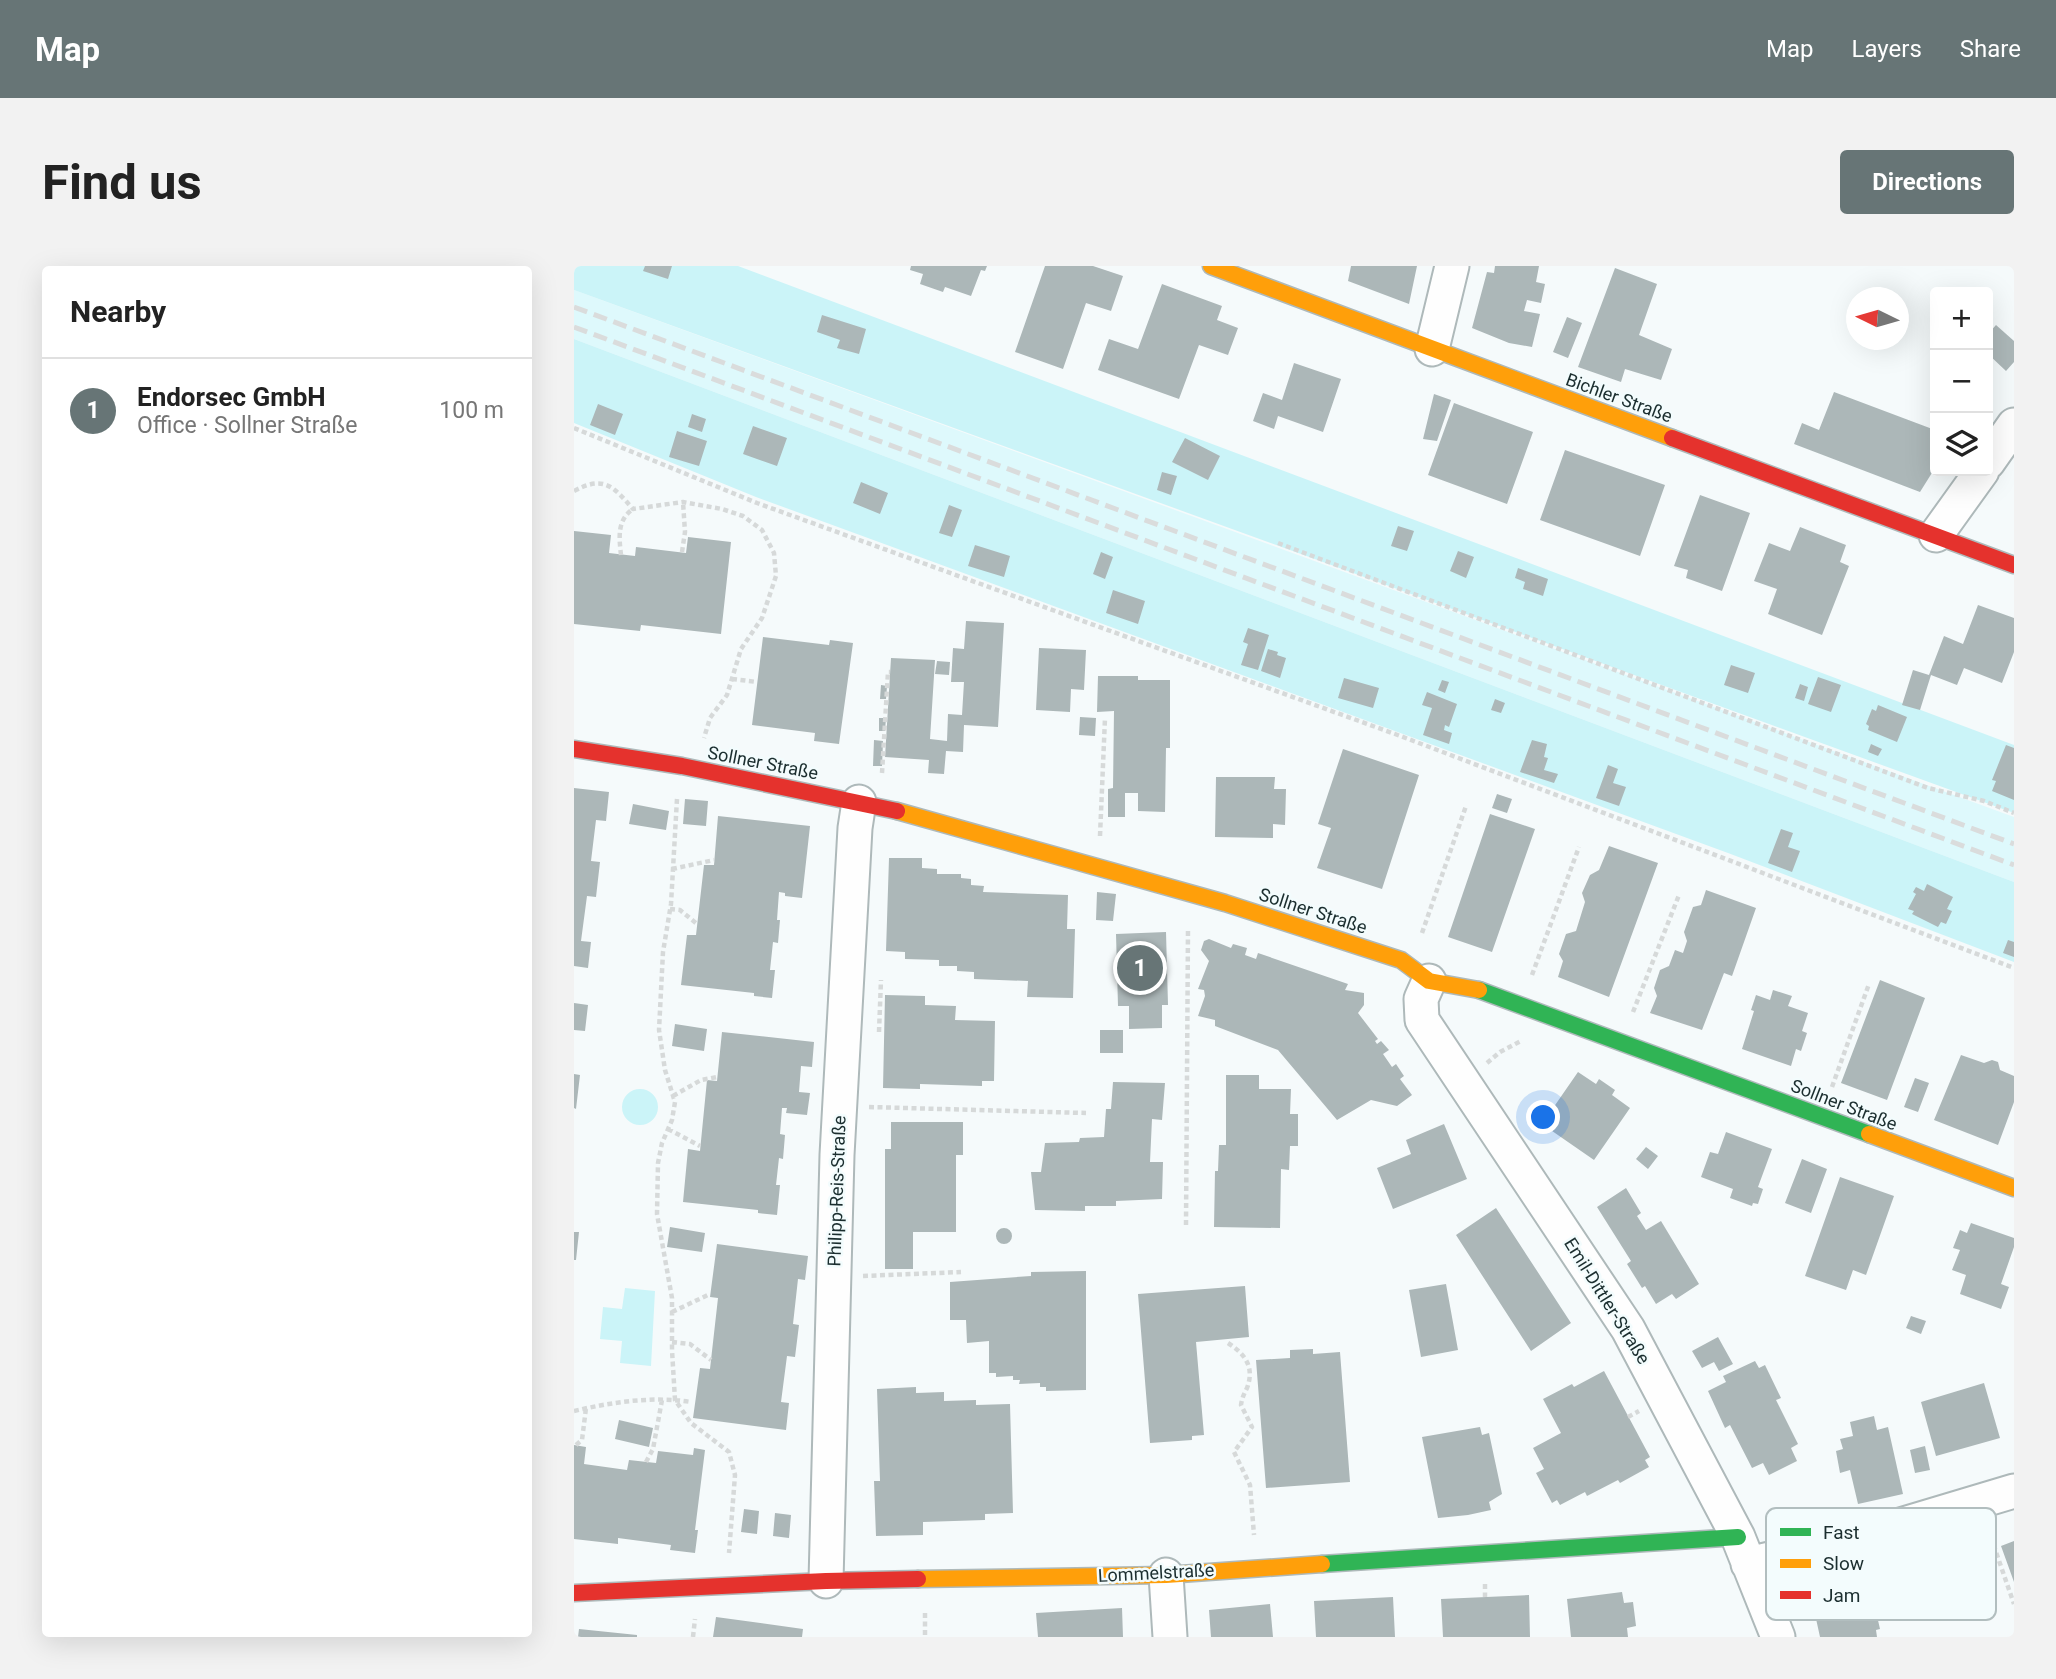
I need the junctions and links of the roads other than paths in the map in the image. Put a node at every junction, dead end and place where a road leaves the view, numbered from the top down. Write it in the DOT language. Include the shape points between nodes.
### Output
graph roads {
  1 [pos="1211,266"];
  2 [pos="1452,266"];
  3 [pos="1432,349"];
  4 [pos="2014,425"];
  5 [pos="1993,455"];
  6 [pos="1978,476"];
  7 [pos="1936,535"];
  8 [pos="2014,565"];
  9 [pos="574,749"];
  10 [pos="868,804"];
  11 [pos="1420,974"];
  12 [pos="2014,1188"];
  13 [pos="2014,1491"];
  14 [pos="1959,1508"];
  15 [pos="1766,1548"];
  16 [pos="1743,1550"];
  17 [pos="1166,1575"];
  18 [pos="826,1581"];
  19 [pos="574,1593"];
  20 [pos="1766,1609"];
  21 [pos="1770,1620"];
  22 [pos="1170,1637"];
  23 [pos="1777,1637"];
  1 -- 3 [label="street, Bichler Straße"];
  2 -- 3 [label="street"];
  3 -- 7 [label="street, Bichler Straße"];
  4 -- 5 [label="street"];
  6 -- 7 [label="street"];
  7 -- 8 [label="street, Bichler Straße"];
  9 -- 10 [label="street, Sollner Straße"];
  10 -- 11 [label="street, Sollner Straße" via="1189,893 1401,960"];
  10 -- 18 [label="street, Philipp-Reis-Straße" via="855,828 840,1107"];
  11 -- 12 [label="street, Sollner Straße" via="1480,990"];
  11 -- 16 [label="street, Emil-Dittler-Straße" via="1422,1020 1628,1329"];
  13 -- 14 [label="street, Lommelstraße"];
  15 -- 16 [label="street, Lommelstraße"];
  16 -- 17 [label="street, Lommelstraße" via="1257,1567"];
  16 -- 20 [label="street, Emil-Dittler-Straße"];
  17 -- 18 [label="street, Lommelstraße"];
  17 -- 22 [label="street"];
  18 -- 19 [label="street, Lommelstraße"];
  21 -- 23 [label="street, Emil-Dittler-Straße"];
}
